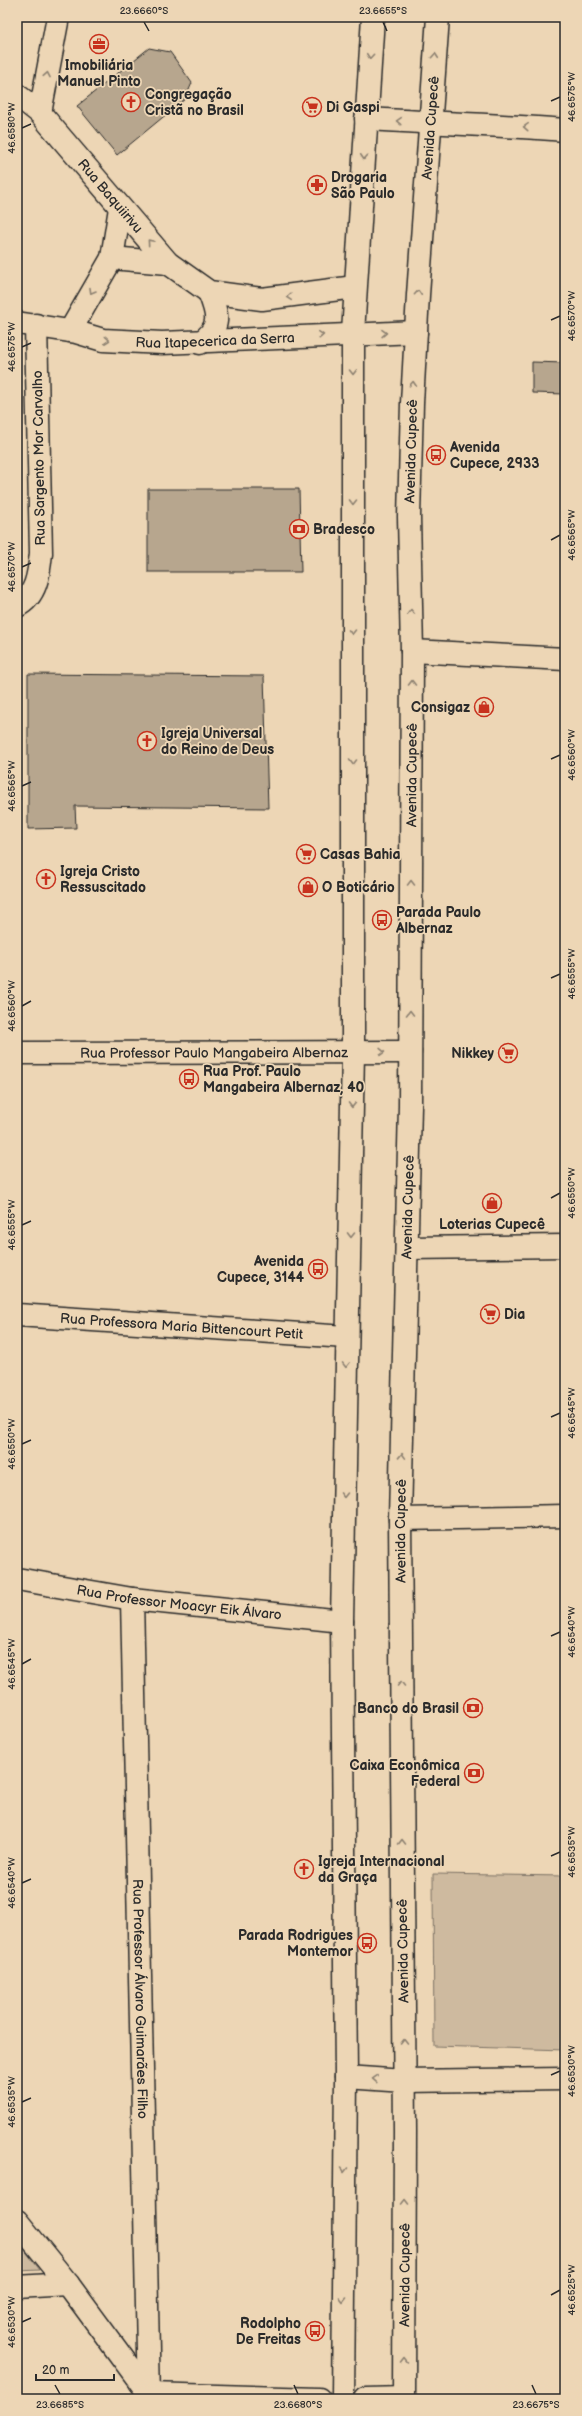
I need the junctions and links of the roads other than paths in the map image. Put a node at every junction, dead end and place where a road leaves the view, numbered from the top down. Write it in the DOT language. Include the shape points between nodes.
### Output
graph roads {
  1 [pos="58,17"];
  2 [pos="373,17"];
  3 [pos="438,17"];
  4 [pos="17,95"];
  5 [pos="40,113"];
  6 [pos="366,118"];
  7 [pos="432,123"];
  8 [pos="565,130"];
  9 [pos="120,208"];
  10 [pos="112,258"];
  11 [pos="168,263"];
  12 [pos="355,287"];
  13 [pos="209,292"];
  14 [pos="26,324"];
  15 [pos="70,330"];
  16 [pos="416,332"];
  17 [pos="352,333"];
  18 [pos="200,343"];
  19 [pos="17,606"];
  20 [pos="412,650"];
  21 [pos="565,659"];
  22 [pos="353,1052"];
  23 [pos="410,1052"];
  24 [pos="17,1053"];
  25 [pos="565,1246"];
  26 [pos="408,1248"];
  27 [pos="17,1315"];
  28 [pos="346,1336"];
  29 [pos="565,1516"];
  30 [pos="400,1519"];
  31 [pos="17,1579"];
  32 [pos="132,1599"];
  33 [pos="342,1621"];
  34 [pos="346,2078"];
  35 [pos="565,2079"];
  36 [pos="404,2081"];
  37 [pos="17,2221"];
  38 [pos="68,2284"];
  39 [pos="17,2288"];
  40 [pos="149,2396"];
  41 [pos="404,2398"];
  42 [pos="319,2399"];
  43 [pos="343,2399"];
  44 [pos="366,2399"];
  5 -- 1 [label="main road, one-way"];
  2 -- 6 [label="main road, one-way"];
  7 -- 3 [label="main road, Avenida Cupecê, one-way"];
  4 -- 5 [label="main road, Rua Baquiirivu"];
  5 -- 9 [label="main road, Rua Baquiirivu"];
  7 -- 6 [label="main road, one-way"];
  6 -- 12 [label="main road, one-way"];
  8 -- 7 [label="main road, one-way" via="461,122"];
  16 -- 7 [label="main road, Avenida Cupecê, one-way"];
  9 -- 10 [label="main road"];
  11 -- 9 [label="main road, Rua Baquiirivu, one-way"];
  10 -- 11 [label="main road"];
  10 -- 15 [label="main road, one-way"];
  11 -- 13 [label="main road, Rua Baquiirivu"];
  12 -- 13 [label="main road, Rua Baquiirivu, one-way" via="262,299"];
  12 -- 17 [label="main road"];
  13 -- 18 [label="main road" via="216,310 217,324"];
  14 -- 15 [label="main road, Rua Itapecerica da Serra"];
  14 -- 19 [label="main road, Rua Sargento Mor Carvalho" via="41,553 39,574 33,591"];
  15 -- 18 [label="main road, Rua Itapecerica da Serra, one-way" via="103,340"];
  17 -- 16 [label="main road, Rua Itapecerica da Serra, one-way"];
  20 -- 16 [label="main road, Avenida Cupecê, one-way" via="409,516"];
  18 -- 17 [label="main road, Rua Itapecerica da Serra, one-way"];
  17 -- 22 [label="main road, one-way"];
  20 -- 21 [label="main road"];
  23 -- 20 [label="main road, Avenida Cupecê, one-way"];
  22 -- 23 [label="main road, Rua Professor Paulo Mangabeira Albernaz, one-way"];
  22 -- 24 [label="main road, Rua Professor Paulo Mangabeira Albernaz"];
  22 -- 28 [label="main road, one-way"];
  23 -- 26 [label="main road, Avenida Cupecê"];
  25 -- 26 [label="main road"];
  30 -- 26 [label="main road, Avenida Cupecê, one-way"];
  27 -- 28 [label="main road, Rua Professora Maria Bittencourt Petit"];
  28 -- 33 [label="main road, one-way"];
  29 -- 30 [label="main road"];
  36 -- 30 [label="main road, Avenida Cupecê, one-way"];
  31 -- 32 [label="main road, Rua Professor Moacyr Eik Álvaro"];
  32 -- 33 [label="main road, Rua Professor Moacyr Eik Álvaro"];
  32 -- 40 [label="main road, Rua Professor Álvaro Guimarães Filho"];
  33 -- 34 [label="main road"];
  36 -- 34 [label="main road, one-way"];
  34 -- 43 [label="main road, one-way"];
  35 -- 36 [label="main road"];
  41 -- 36 [label="main road, Avenida Cupecê, one-way"];
  37 -- 38 [label="main road"];
  38 -- 39 [label="main road"];
  38 -- 40 [label="main road"];
  40 -- 42 [label="main road"];
  41 -- 44 [label="main road"];
}
